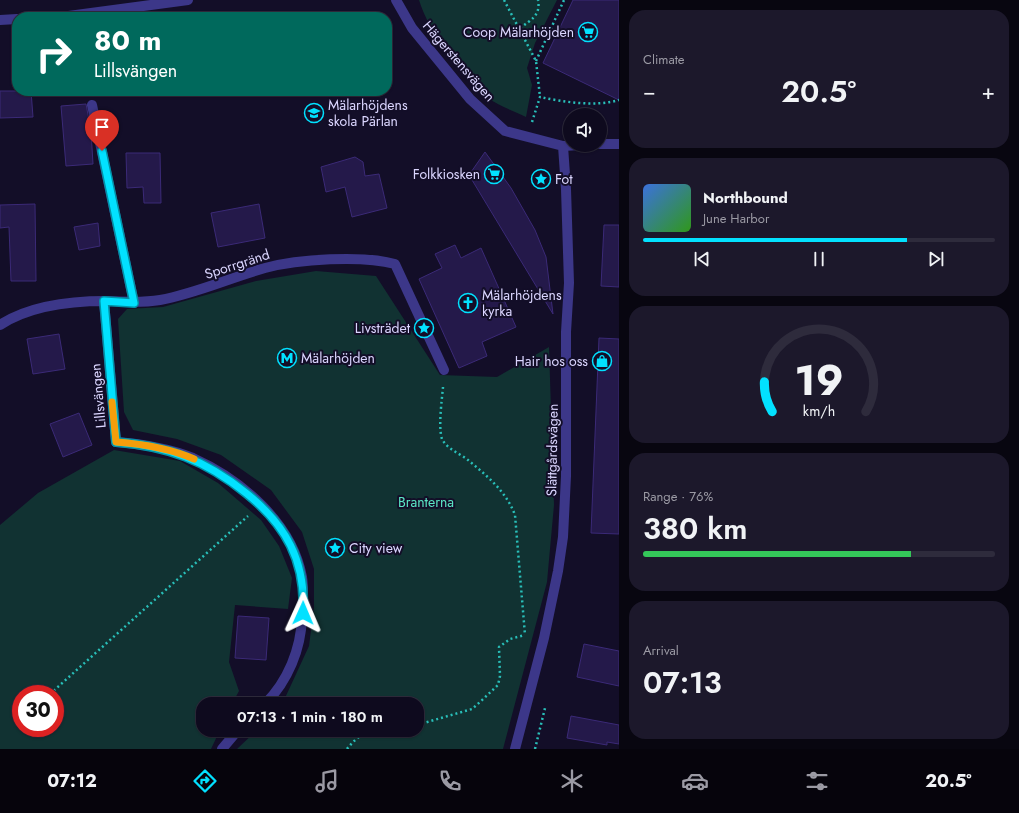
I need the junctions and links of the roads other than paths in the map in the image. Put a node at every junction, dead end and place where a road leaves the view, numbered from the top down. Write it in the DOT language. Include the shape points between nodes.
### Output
graph roads {
  1 [pos="188,0"];
  2 [pos="396,0"];
  3 [pos="98,12"];
  4 [pos="12,19"];
  5 [pos="0,20"];
  6 [pos="92,105"];
  7 [pos="607,144"];
  8 [pos="619,144"];
  9 [pos="563,146"];
  10 [pos="564,152"];
  11 [pos="104,301"];
  12 [pos="134,303"];
  13 [pos="0,325"];
  14 [pos="444,370"];
  15 [pos="272,697"];
  16 [pos="232,737"];
  17 [pos="222,749"];
  18 [pos="515,749"];
  1 -- 3 [label="street"];
  2 -- 9 [label="street, Hägerstensvägen" via="412,28 470,99 505,130"];
  4 -- 5 [label="street"];
  6 -- 12 [label="street"];
  7 -- 8 [label="street"];
  10 -- 18 [label="street, Slättgårdsvägen" via="568,284 563,537 545,631"];
  11 -- 12 [label="street, Sporrgränd"];
  11 -- 13 [label="street, Sporrgränd" via="53,306 13,317"];
  11 -- 15 [label="street, Lillsvängen" via="116,442 142,444 193,458 233,482 261,505 283,530 295,553 302,577 302,627 288,673"];
  12 -- 14 [label="street, Sporrgränd" via="196,292 252,272 286,264 382,260 395,264"];
  16 -- 17 [label="street"];
}
